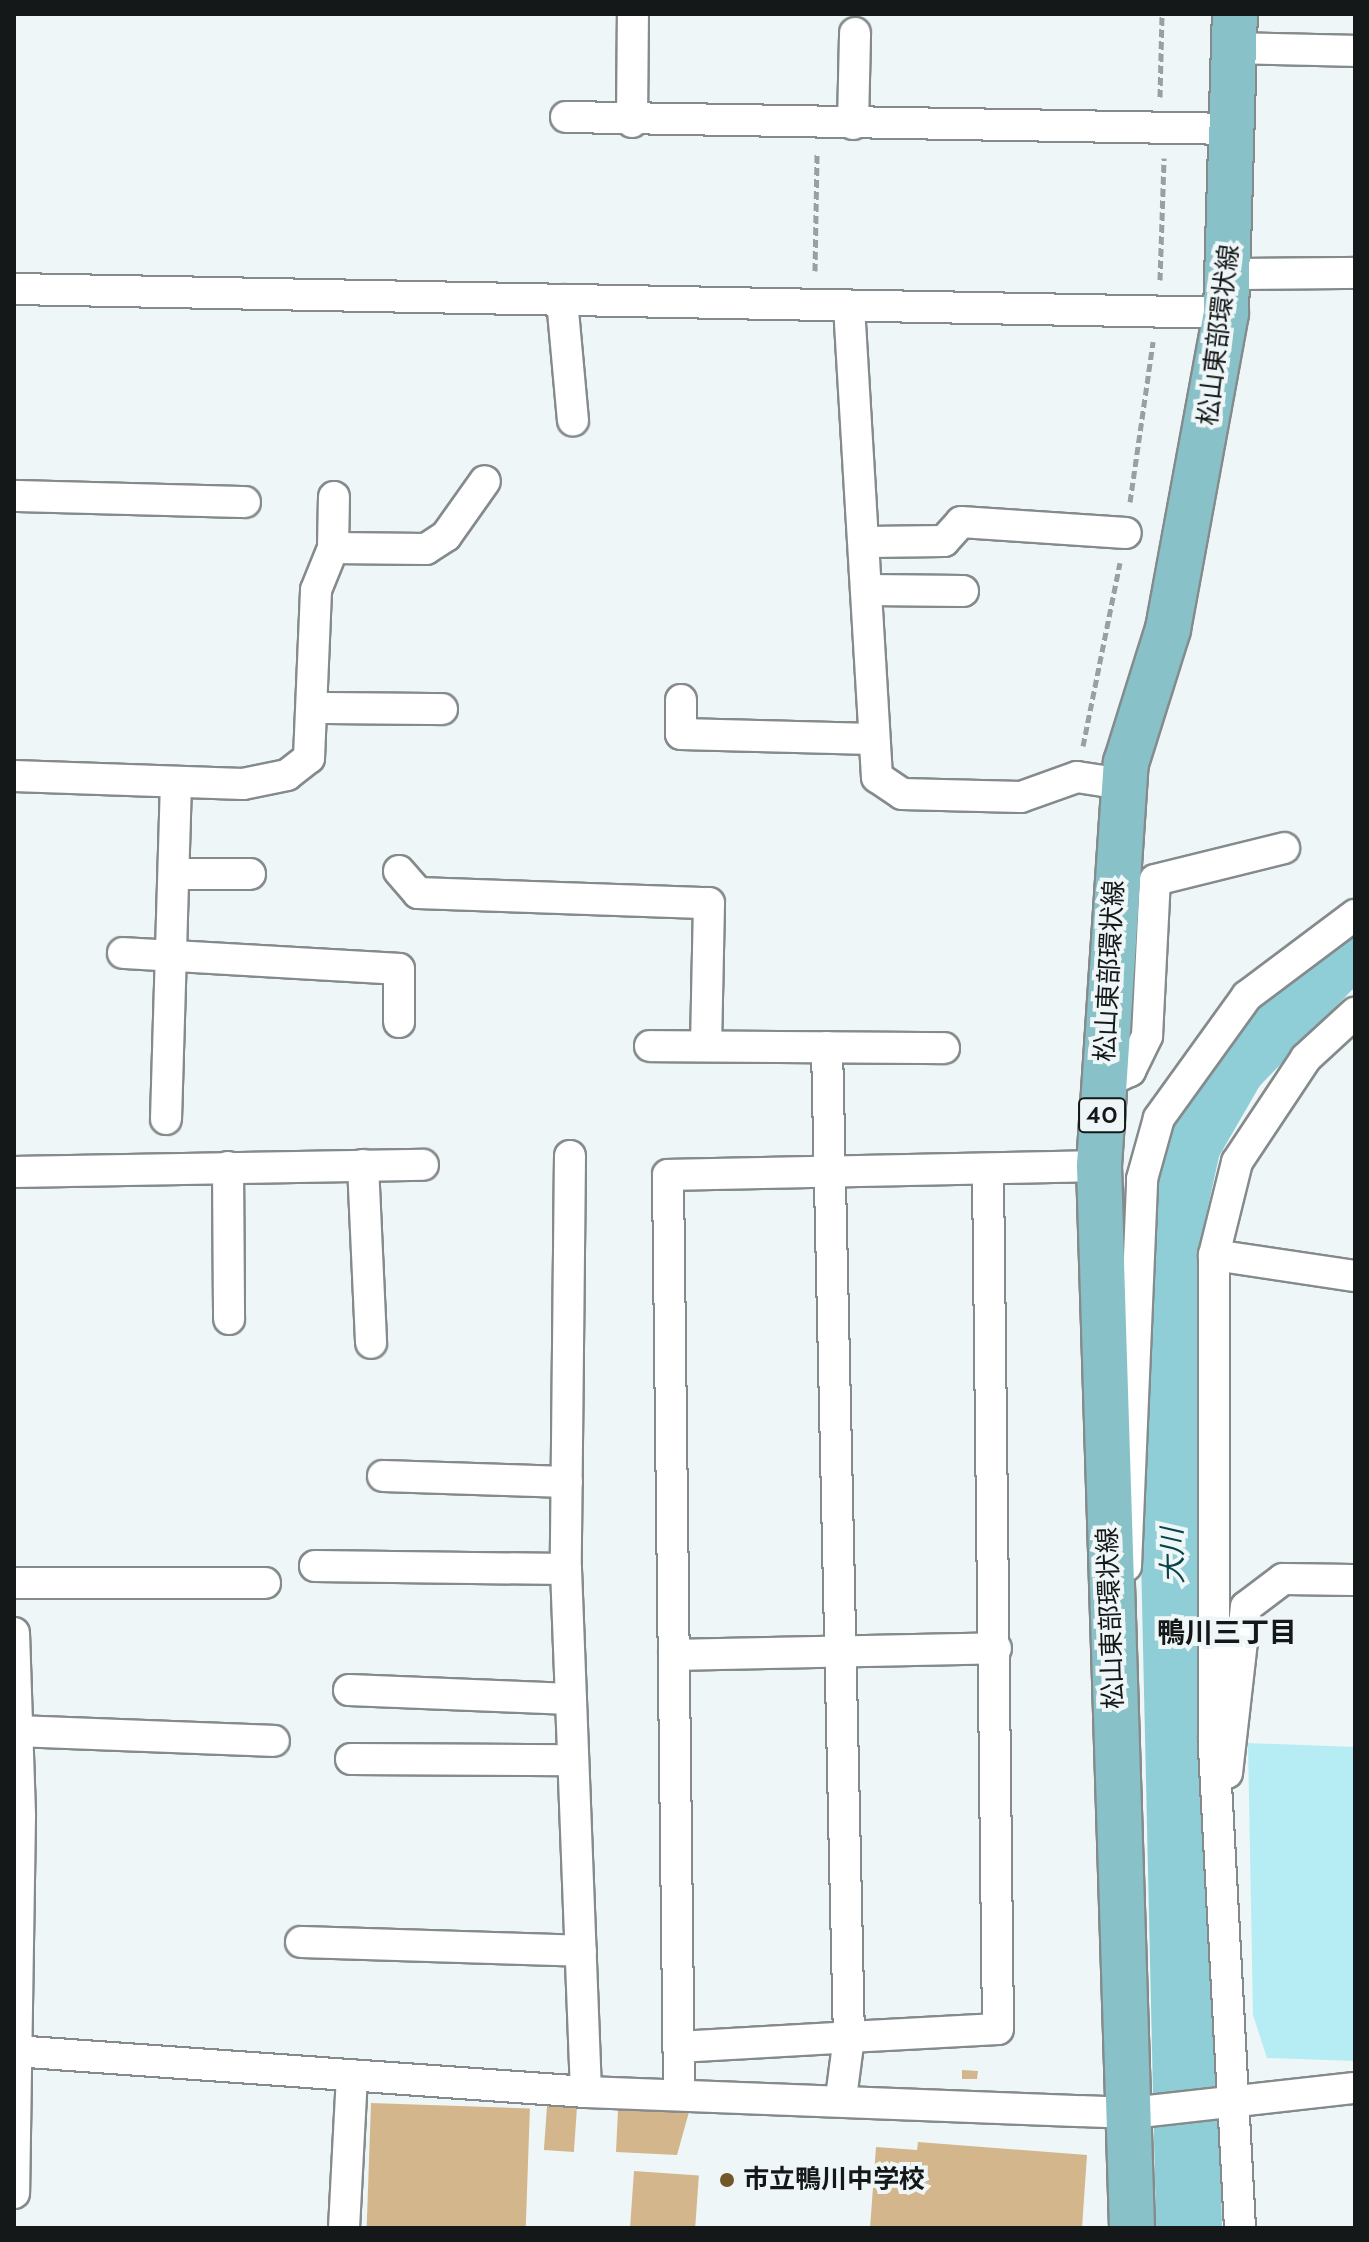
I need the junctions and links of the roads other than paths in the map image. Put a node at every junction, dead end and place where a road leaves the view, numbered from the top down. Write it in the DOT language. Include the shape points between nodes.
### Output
graph roads {
  1 [pos="633,14"];
  2 [pos="1235,31"];
  3 [pos="855,33"];
  4 [pos="1355,51"];
  5 [pos="566,117"];
  6 [pos="632,122"];
  7 [pos="853,124"];
  8 [pos="1234,129"];
  9 [pos="1355,273"];
  10 [pos="14,289"];
  11 [pos="1227,294"];
  12 [pos="562,300"];
  13 [pos="849,306"];
  14 [pos="573,421"];
  15 [pos="485,481"];
  16 [pos="14,496"];
  17 [pos="334,497"];
  18 [pos="245,502"];
  19 [pos="1126,533"];
  20 [pos="868,542"];
  21 [pos="333,548"];
  22 [pos="870,590"];
  23 [pos="963,591"];
  24 [pos="681,700"];
  25 [pos="316,708"];
  26 [pos="442,709"];
  27 [pos="873,739"];
  28 [pos="14,776"];
  29 [pos="176,784"];
  30 [pos="1123,784"];
  31 [pos="1284,848"];
  32 [pos="399,871"];
  33 [pos="175,874"];
  34 [pos="250,874"];
  35 [pos="1355,915"];
  36 [pos="123,953"];
  37 [pos="173,955"];
  38 [pos="1355,1013"];
  39 [pos="399,1022"];
  40 [pos="650,1046"];
  41 [pos="706,1046"];
  42 [pos="827,1047"];
  43 [pos="944,1048"];
  44 [pos="1104,1083"];
  45 [pos="166,1119"];
  46 [pos="570,1156"];
  47 [pos="363,1165"];
  48 [pos="423,1165"];
  49 [pos="1099,1166"];
  50 [pos="228,1167"];
  51 [pos="988,1170"];
  52 [pos="14,1172"];
  53 [pos="825,1172"];
  54 [pos="1214,1255"];
  55 [pos="1355,1276"];
  56 [pos="229,1319"];
  57 [pos="371,1343"];
  58 [pos="383,1476"];
  59 [pos="567,1482"];
  60 [pos="315,1566"];
  61 [pos="566,1569"];
  62 [pos="1109,1579"];
  63 [pos="1355,1580"];
  64 [pos="14,1583"];
  65 [pos="265,1583"];
  66 [pos="14,1633"];
  67 [pos="996,1648"];
  68 [pos="838,1652"];
  69 [pos="674,1655"];
  70 [pos="349,1690"];
  71 [pos="571,1699"];
  72 [pos="18,1731"];
  73 [pos="274,1741"];
  74 [pos="351,1759"];
  75 [pos="573,1760"];
  76 [pos="17,1816"];
  77 [pos="1217,1820"];
  78 [pos="301,1942"];
  79 [pos="581,1951"];
  80 [pos="849,2037"];
  81 [pos="678,2047"];
  82 [pos="16,2051"];
  83 [pos="352,2075"];
  84 [pos="1355,2088"];
  85 [pos="679,2091"];
  86 [pos="586,2092"];
  87 [pos="841,2098"];
  88 [pos="1230,2100"];
  89 [pos="1146,2112"];
  90 [pos="14,2193"];
  91 [pos="344,2228"];
  92 [pos="1132,2228"];
  93 [pos="1240,2228"];
  1 -- 6 [label="street"];
  2 -- 4 [label="street"];
  2 -- 8 [label="main road, 松山東部環状線 / 40"];
  3 -- 7 [label="street"];
  5 -- 6 [label="street"];
  6 -- 7 [label="street"];
  7 -- 8 [label="street"];
  8 -- 11 [label="main road, 松山東部環状線 / 40"];
  9 -- 11 [label="street"];
  10 -- 12 [label="street"];
  11 -- 13 [label="street" via="1158,312"];
  11 -- 30 [label="main road, 松山東部環状線 / 40" via="1168,629"];
  12 -- 13 [label="street"];
  12 -- 14 [label="street"];
  13 -- 20 [label="street"];
  15 -- 21 [label="street" via="446,536 426,549"];
  16 -- 18 [label="street"];
  17 -- 21 [label="street"];
  19 -- 20 [label="street" via="961,522 944,541"];
  20 -- 22 [label="street"];
  21 -- 25 [label="street" via="316,590"];
  22 -- 23 [label="street"];
  22 -- 27 [label="street"];
  24 -- 27 [label="street" via="681,734"];
  25 -- 26 [label="street"];
  25 -- 29 [label="street" via="309,758 287,775"];
  27 -- 30 [label="street" via="877,777 902,794 1021,797 1077,777"];
  28 -- 29 [label="street"];
  29 -- 33 [label="street"];
  30 -- 44 [label="main road, 松山東部環状線 / 40"];
  31 -- 44 [label="street" via="1155,880 1147,1036 1130,1071"];
  32 -- 41 [label="street" via="418,893 709,903"];
  33 -- 34 [label="street"];
  33 -- 37 [label="street"];
  35 -- 62 [label="street" via="1247,996 1159,1118 1142,1179 1131,1547 1125,1567"];
  36 -- 37 [label="street"];
  37 -- 39 [label="street" via="399,969"];
  37 -- 45 [label="street"];
  38 -- 54 [label="street" via="1306,1058 1237,1162"];
  40 -- 41 [label="street"];
  41 -- 42 [label="street"];
  42 -- 43 [label="street"];
  42 -- 53 [label="street"];
  44 -- 49 [label="main road, 松山東部環状線 / 40"];
  46 -- 59 [label="street"];
  47 -- 48 [label="street"];
  47 -- 50 [label="street"];
  47 -- 57 [label="street"];
  49 -- 51 [label="street"];
  49 -- 62 [label="main road, 松山東部環状線 / 40"];
  50 -- 52 [label="street"];
  50 -- 56 [label="street"];
  51 -- 53 [label="street"];
  51 -- 67 [label="street"];
  53 -- 68 [label="street"];
  53 -- 69 [label="street" via="668,1175"];
  54 -- 55 [label="street"];
  54 -- 77 [label="street"];
  58 -- 59 [label="street"];
  59 -- 61 [label="street"];
  60 -- 61 [label="street"];
  61 -- 71 [label="street"];
  62 -- 89 [label="main road, 松山東部環状線 / 40"];
  63 -- 77 [label="street" via="1283,1579 1246,1607 1236,1728"];
  64 -- 65 [label="street"];
  66 -- 72 [label="street"];
  67 -- 68 [label="street"];
  67 -- 80 [label="street" via="998,2029"];
  68 -- 69 [label="street"];
  68 -- 80 [label="street"];
  69 -- 81 [label="street"];
  70 -- 71 [label="street"];
  71 -- 75 [label="street"];
  72 -- 73 [label="street"];
  72 -- 76 [label="street"];
  74 -- 75 [label="street"];
  75 -- 79 [label="street"];
  76 -- 82 [label="street"];
  77 -- 88 [label="street"];
  78 -- 79 [label="street"];
  79 -- 86 [label="street"];
  80 -- 81 [label="street"];
  80 -- 87 [label="street"];
  81 -- 85 [label="street"];
  82 -- 83 [label="street"];
  82 -- 90 [label="street"];
  83 -- 86 [label="street"];
  83 -- 91 [label="street"];
  84 -- 88 [label="street"];
  85 -- 86 [label="street"];
  85 -- 87 [label="street"];
  87 -- 89 [label="street"];
  88 -- 89 [label="street"];
  88 -- 93 [label="street"];
  89 -- 92 [label="main road, 松山東部環状線 / 40"];
}
